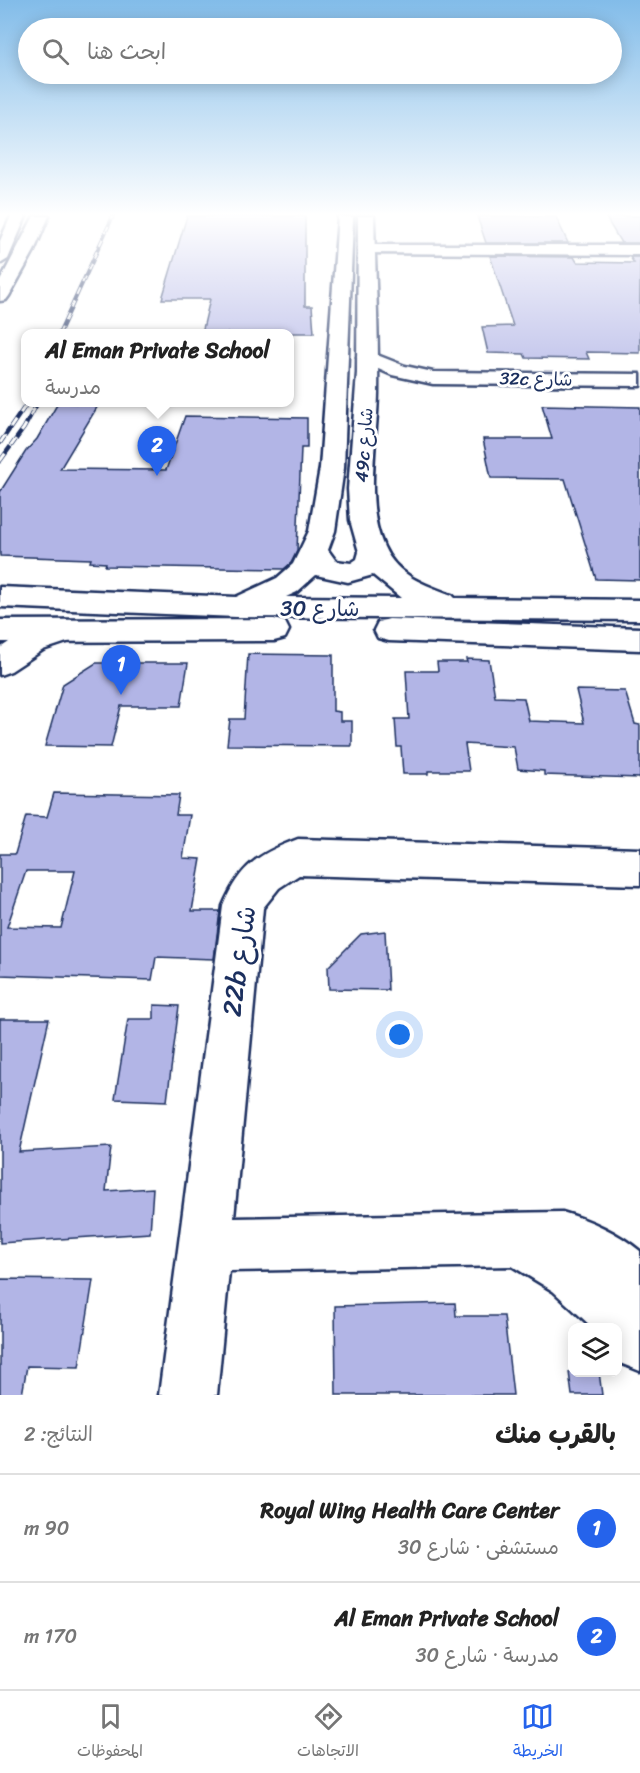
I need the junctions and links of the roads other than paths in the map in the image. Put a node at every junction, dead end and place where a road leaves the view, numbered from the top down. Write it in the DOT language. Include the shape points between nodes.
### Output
graph roads {
  1 [pos="9,281"];
  2 [pos="341,281"];
  3 [pos="366,281"];
  4 [pos="0,296"];
  5 [pos="339,308"];
  6 [pos="367,357"];
  7 [pos="433,378"];
  8 [pos="640,380"];
  9 [pos="367,396"];
  10 [pos="361,471"];
  11 [pos="315,550"];
  12 [pos="373,552"];
  13 [pos="0,597"];
  14 [pos="236,607"];
  15 [pos="473,609"];
  16 [pos="640,610"];
  17 [pos="0,631"];
  18 [pos="65,631"];
  19 [pos="640,639"];
  20 [pos="0,663"];
  21 [pos="640,867"];
  22 [pos="514,1240"];
  23 [pos="206,1245"];
  24 [pos="640,1289"];
  25 [pos="640,1343"];
  26 [pos="188,1395"];
  1 -- 4 [label="main road"];
  2 -- 5 [label="main road, 49c شارع"];
  3 -- 6 [label="main road, 49c شارع"];
  5 -- 10 [label="main road" via="351,318 348,442"];
  5 -- 11 [label="main road, 49c شارع" via="332,468 325,519"];
  6 -- 7 [label="main road, 32c شارع" via="399,371"];
  6 -- 9 [label="main road, 49c شارع"];
  7 -- 8 [label="main road, 32c شارع"];
  7 -- 9 [label="main road, 32c شارع"];
  9 -- 10 [label="main road, 49c شارع"];
  10 -- 12 [label="main road, 49c شارع" via="362,522"];
  11 -- 12 [label="main road" via="326,568 345,573 365,568"];
  11 -- 14 [label="main road, 49c شارع" via="303,571 287,585"];
  12 -- 15 [label="main road, 49c شارع" via="388,573 416,594"];
  13 -- 14 [label="main road, شارع 30"];
  14 -- 15 [label="main road, شارع 30"];
  15 -- 16 [label="main road, شارع 30"];
  17 -- 18 [label="main road, شارع 30"];
  18 -- 19 [label="main road, شارع 30" via="355,629"];
  18 -- 20 [label="main road" via="32,642"];
  21 -- 23 [label="main road, 22b شارع" via="298,857 265,873 243,906"];
  22 -- 23 [label="main road"];
  22 -- 24 [label="main road" via="562,1239 583,1244 604,1255"];
  22 -- 25 [label="main road" via="546,1253 577,1273 607,1300"];
  23 -- 26 [label="main road, 22b شارع"];
}
